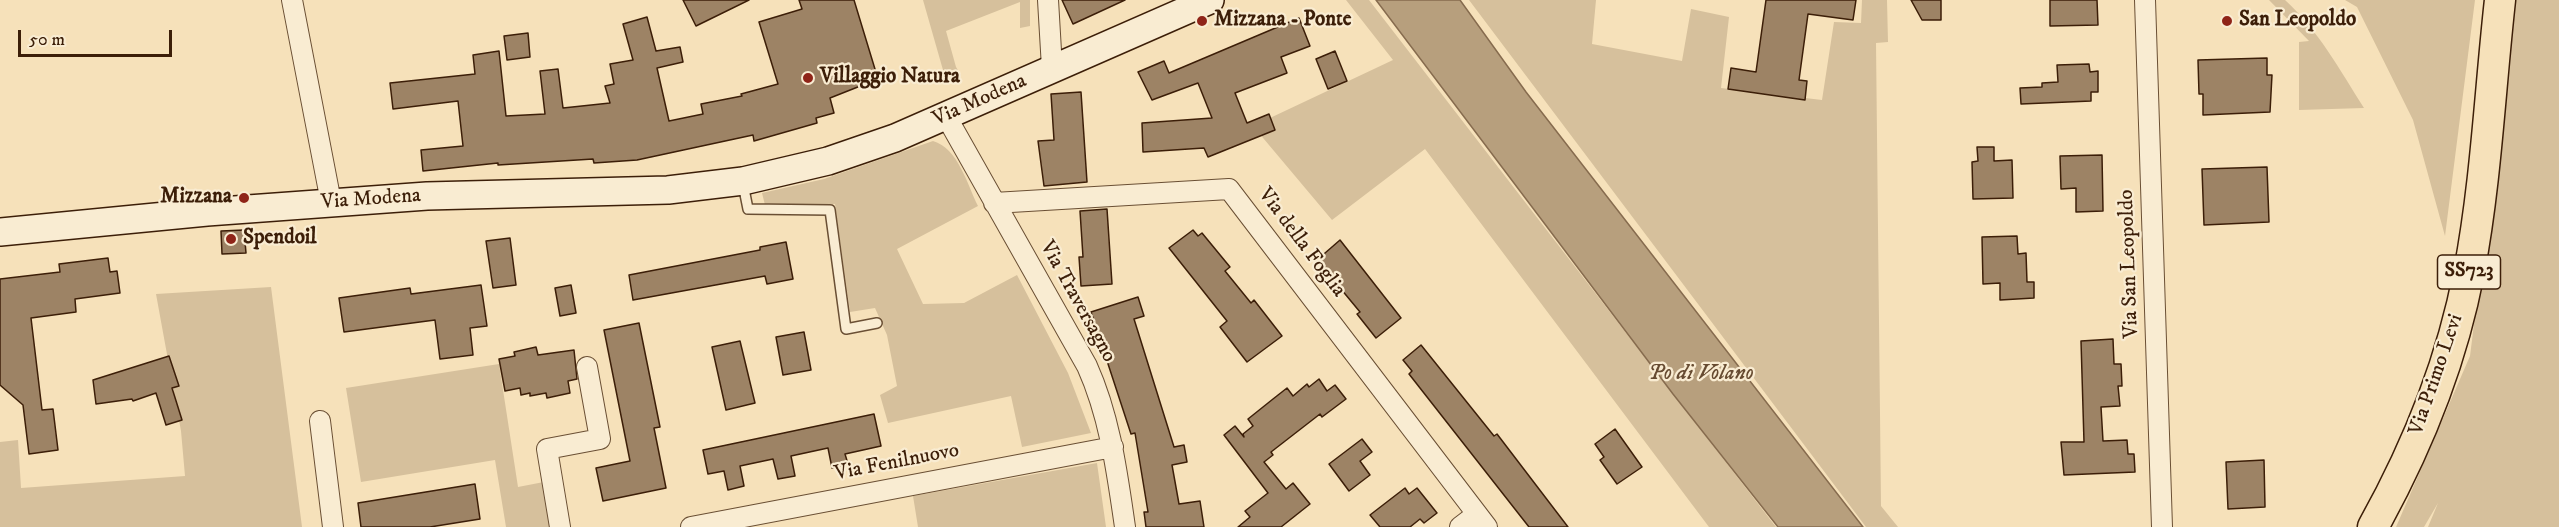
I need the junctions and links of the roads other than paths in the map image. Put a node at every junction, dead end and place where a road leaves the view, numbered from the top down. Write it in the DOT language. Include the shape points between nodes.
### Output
graph roads {
  1 [pos="292,0"];
  2 [pos="1048,0"];
  3 [pos="1210,0"];
  4 [pos="2145,0"];
  5 [pos="2500,0"];
  6 [pos="1052,69"];
  7 [pos="946,116"];
  8 [pos="743,181"];
  9 [pos="331,202"];
  10 [pos="994,203"];
  11 [pos="0,232"];
  12 [pos="877,323"];
  13 [pos="587,367"];
  14 [pos="320,421"];
  15 [pos="1113,447"];
  16 [pos="1482,520"];
  17 [pos="333,527"];
  18 [pos="560,527"];
  19 [pos="691,527"];
  20 [pos="1125,527"];
  21 [pos="1460,527"];
  22 [pos="2162,527"];
  23 [pos="2373,527"];
  1 -- 9 [label="street"];
  2 -- 6 [label="street"];
  3 -- 6 [label="main road, Via Modena"];
  4 -- 22 [label="street, Via San Leopoldo"];
  5 -- 23 [label="main road, Via Primo Levi / SS723" via="2477,217 2461,308 2430,405"];
  6 -- 7 [label="main road, Via Modena"];
  7 -- 8 [label="main road, Via Modena" via="828,161"];
  7 -- 10 [label="street, Via Traversagno"];
  8 -- 9 [label="main road, Via Modena" via="668,190 473,193"];
  8 -- 12 [label="lane" via="748,209 830,210 846,329"];
  9 -- 11 [label="main road, Via Modena"];
  10 -- 15 [label="street, Via Traversagno" via="1087,366"];
  10 -- 16 [label="street, Via della Foglia" via="1229,189"];
  13 -- 18 [label="street" via="600,439 547,449"];
  14 -- 17 [label="street"];
  15 -- 19 [label="street, Via Fenilnuovo"];
  15 -- 20 [label="street, Via Traversagno"];
  16 -- 21 [label="street, Via della Foglia"];
}
